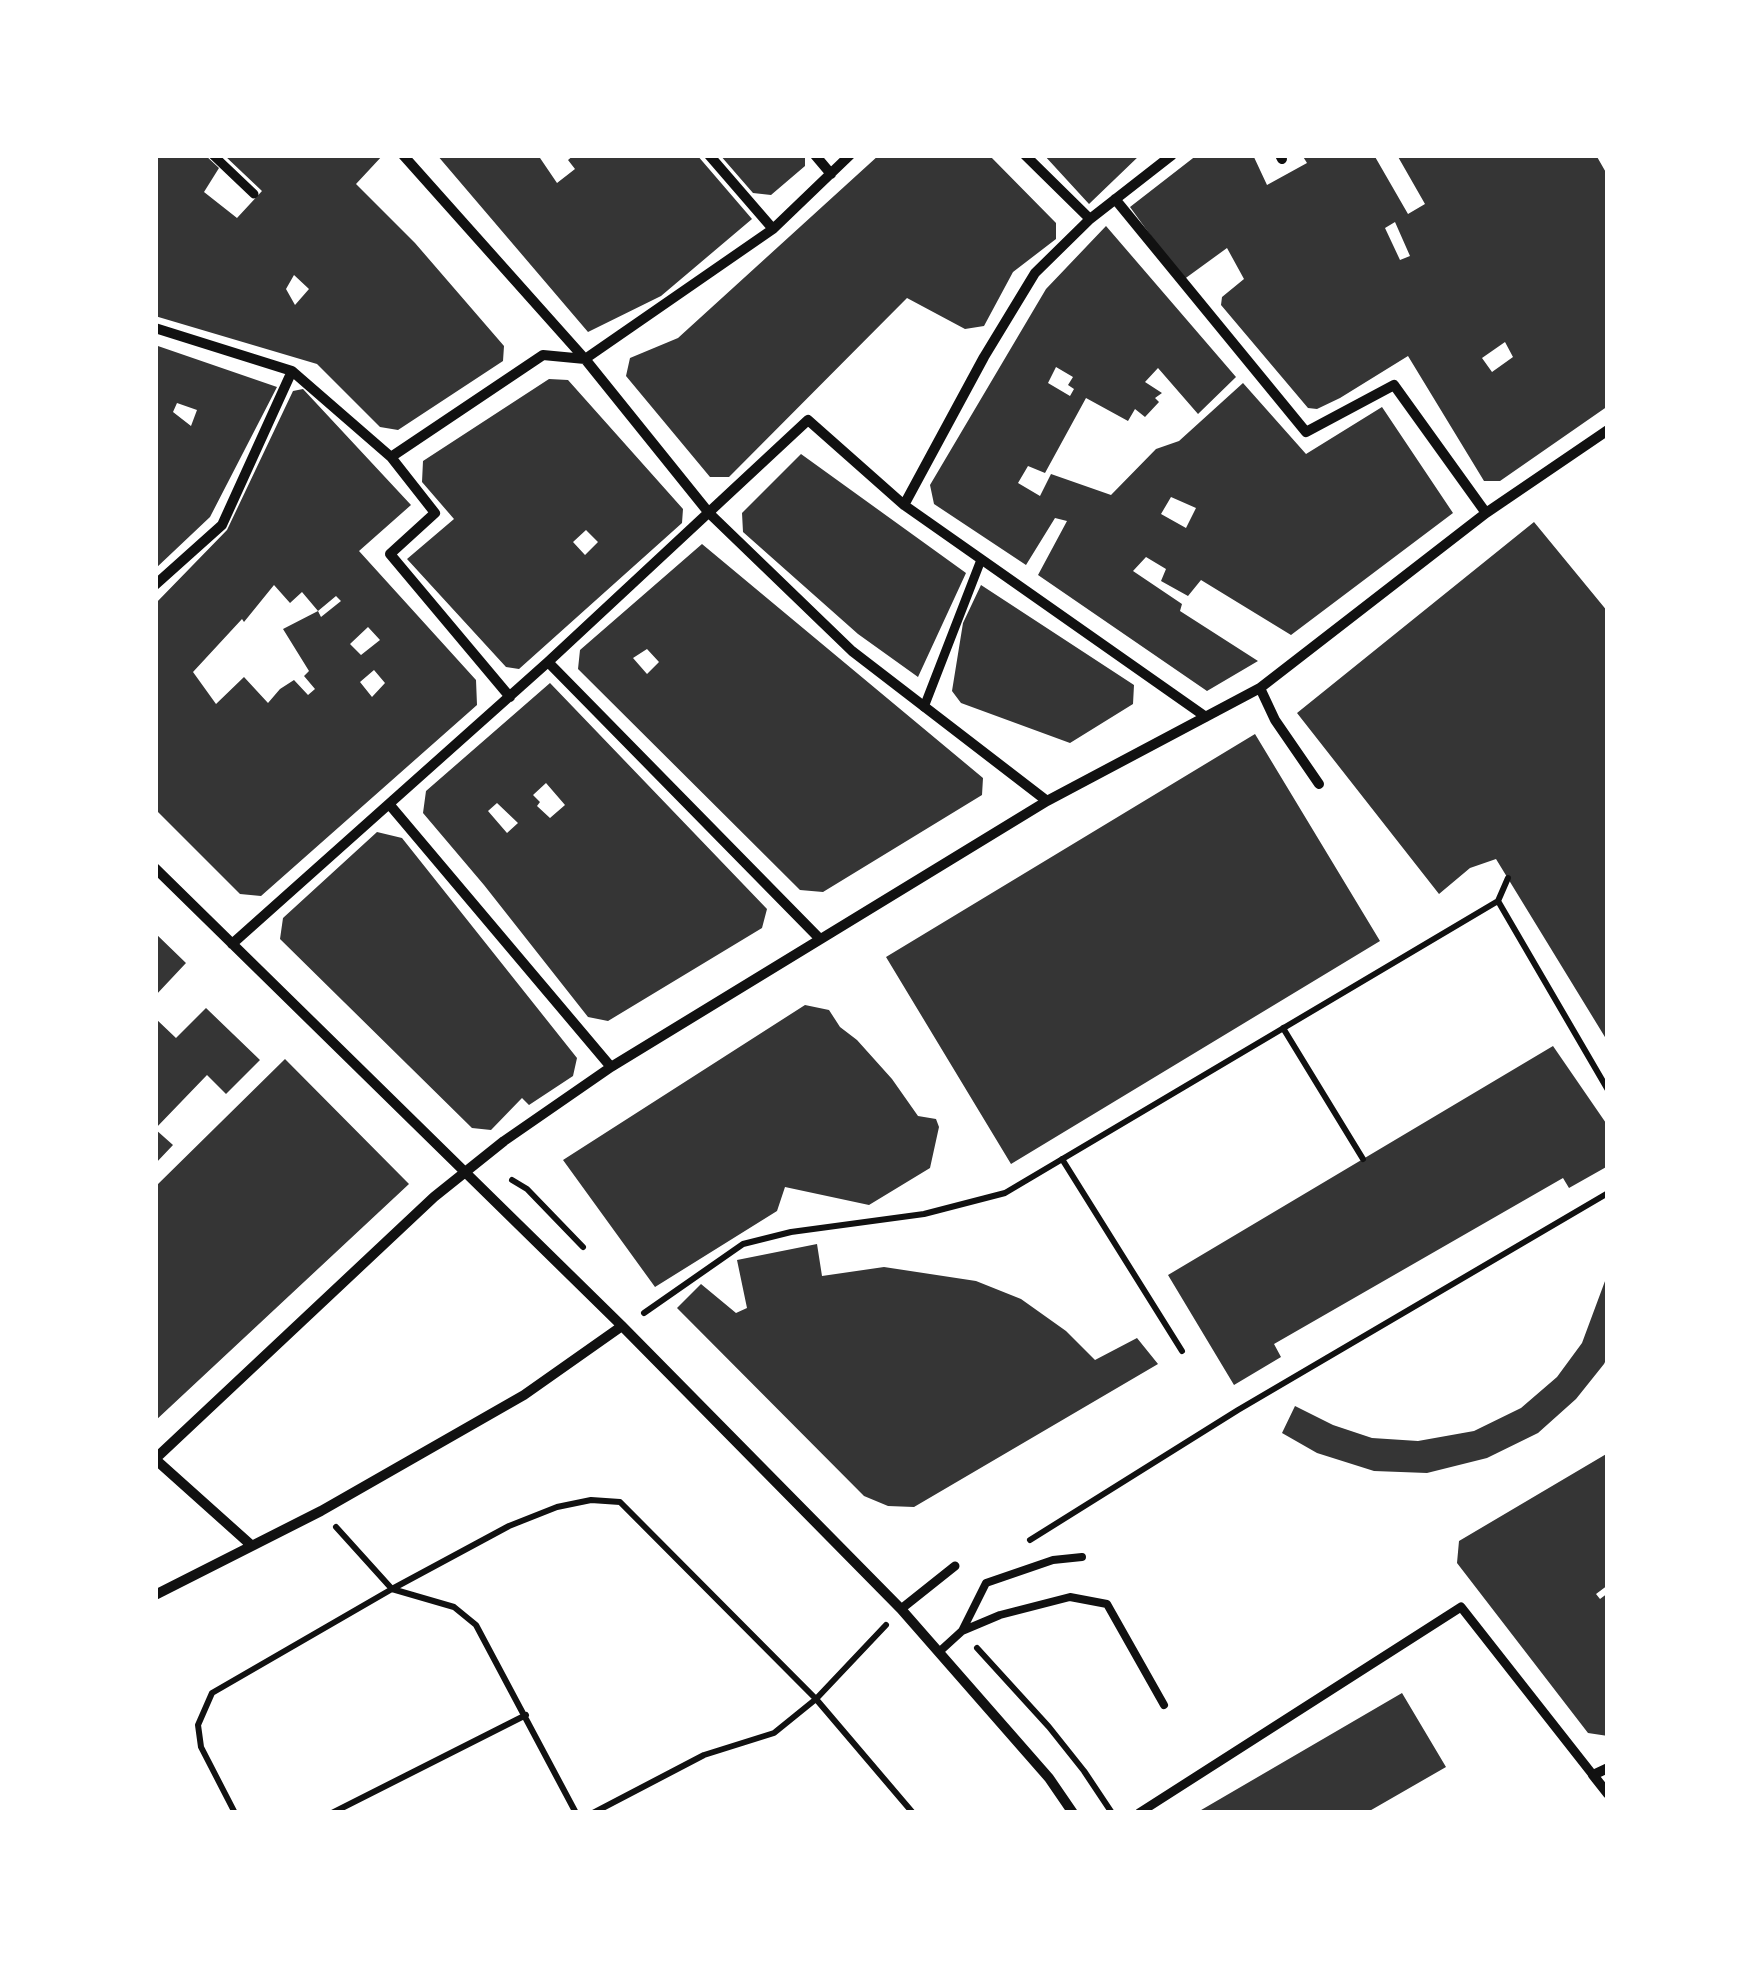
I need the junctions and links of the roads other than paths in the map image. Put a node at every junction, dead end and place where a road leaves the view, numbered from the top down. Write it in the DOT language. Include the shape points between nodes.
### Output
graph roads {
  1 [pos="213,155"];
  2 [pos="403,155"];
  3 [pos="709,155"];
  4 [pos="816,155"];
  5 [pos="850,155"];
  6 [pos="1025,155"];
  7 [pos="1172,155"];
  8 [pos="831,174"];
  9 [pos="254,194"];
  10 [pos="1115,199"];
  11 [pos="1090,219"];
  12 [pos="773,229"];
  13 [pos="155,328"];
  14 [pos="585,359"];
  15 [pos="292,371"];
  16 [pos="1608,430"];
  17 [pos="391,457"];
  18 [pos="904,506"];
  19 [pos="1486,512"];
  20 [pos="710,513"];
  21 [pos="981,560"];
  22 [pos="155,585"];
  23 [pos="548,662"];
  24 [pos="1260,688"];
  25 [pos="510,696"];
  26 [pos="924,707"];
  27 [pos="1206,717"];
  28 [pos="1319,784"];
  29 [pos="1047,800"];
  30 [pos="390,804"];
  31 [pos="155,868"];
  32 [pos="819,938"];
  33 [pos="232,944"];
  34 [pos="611,1067"];
  35 [pos="465,1172"];
  36 [pos="622,1326"];
  37 [pos="155,1459"];
  38 [pos="251,1545"];
  39 [pos="1082,1557"];
  40 [pos="955,1566"];
  41 [pos="155,1595"];
  42 [pos="900,1609"];
  43 [pos="962,1631"];
  44 [pos="938,1652"];
  45 [pos="1164,1705"];
  46 [pos="1608,1768"];
  47 [pos="1594,1776"];
  48 [pos="1608,1794"];
  49 [pos="1074,1813"];
  50 [pos="1140,1813"];
  1 -- 9 [label="street"];
  2 -- 14 [label="street"];
  3 -- 12 [label="street"];
  4 -- 8 [label="street"];
  5 -- 8 [label="street"];
  6 -- 11 [label="street"];
  7 -- 10 [label="street"];
  8 -- 12 [label="street"];
  10 -- 11 [label="street"];
  10 -- 19 [label="street" via="1306,432 1394,385"];
  11 -- 18 [label="street" via="1035,273"];
  12 -- 14 [label="street"];
  13 -- 15 [label="street"];
  14 -- 17 [label="street" via="543,356"];
  14 -- 20 [label="street"];
  15 -- 17 [label="street"];
  15 -- 22 [label="street" via="222,525"];
  16 -- 19 [label="street"];
  17 -- 25 [label="street" via="435,513 390,554"];
  18 -- 20 [label="street" via="808,420"];
  18 -- 21 [label="street"];
  19 -- 24 [label="street"];
  20 -- 23 [label="street"];
  20 -- 26 [label="street" via="852,652"];
  21 -- 26 [label="street"];
  21 -- 27 [label="street"];
  23 -- 25 [label="street"];
  23 -- 32 [label="street"];
  24 -- 27 [label="street"];
  24 -- 28 [label="street"];
  25 -- 30 [label="street"];
  26 -- 29 [label="street"];
  27 -- 29 [label="street"];
  29 -- 32 [label="street"];
  30 -- 33 [label="street"];
  30 -- 34 [label="street"];
  31 -- 33 [label="street"];
  32 -- 34 [label="street"];
  33 -- 35 [label="street"];
  34 -- 35 [label="street"];
  35 -- 36 [label="street"];
  35 -- 37 [label="street"];
  36 -- 38 [label="street" via="524,1395"];
  36 -- 42 [label="street"];
  37 -- 38 [label="street"];
  38 -- 41 [label="street"];
  39 -- 43 [label="lane" via="986,1583"];
  40 -- 42 [label="street"];
  42 -- 44 [label="street"];
  43 -- 44 [label="lane"];
  43 -- 45 [label="lane" via="1070,1597 1108,1604"];
  44 -- 49 [label="street"];
  46 -- 47 [label="street"];
  47 -- 48 [label="street"];
  47 -- 50 [label="street" via="1461,1608"];
}
